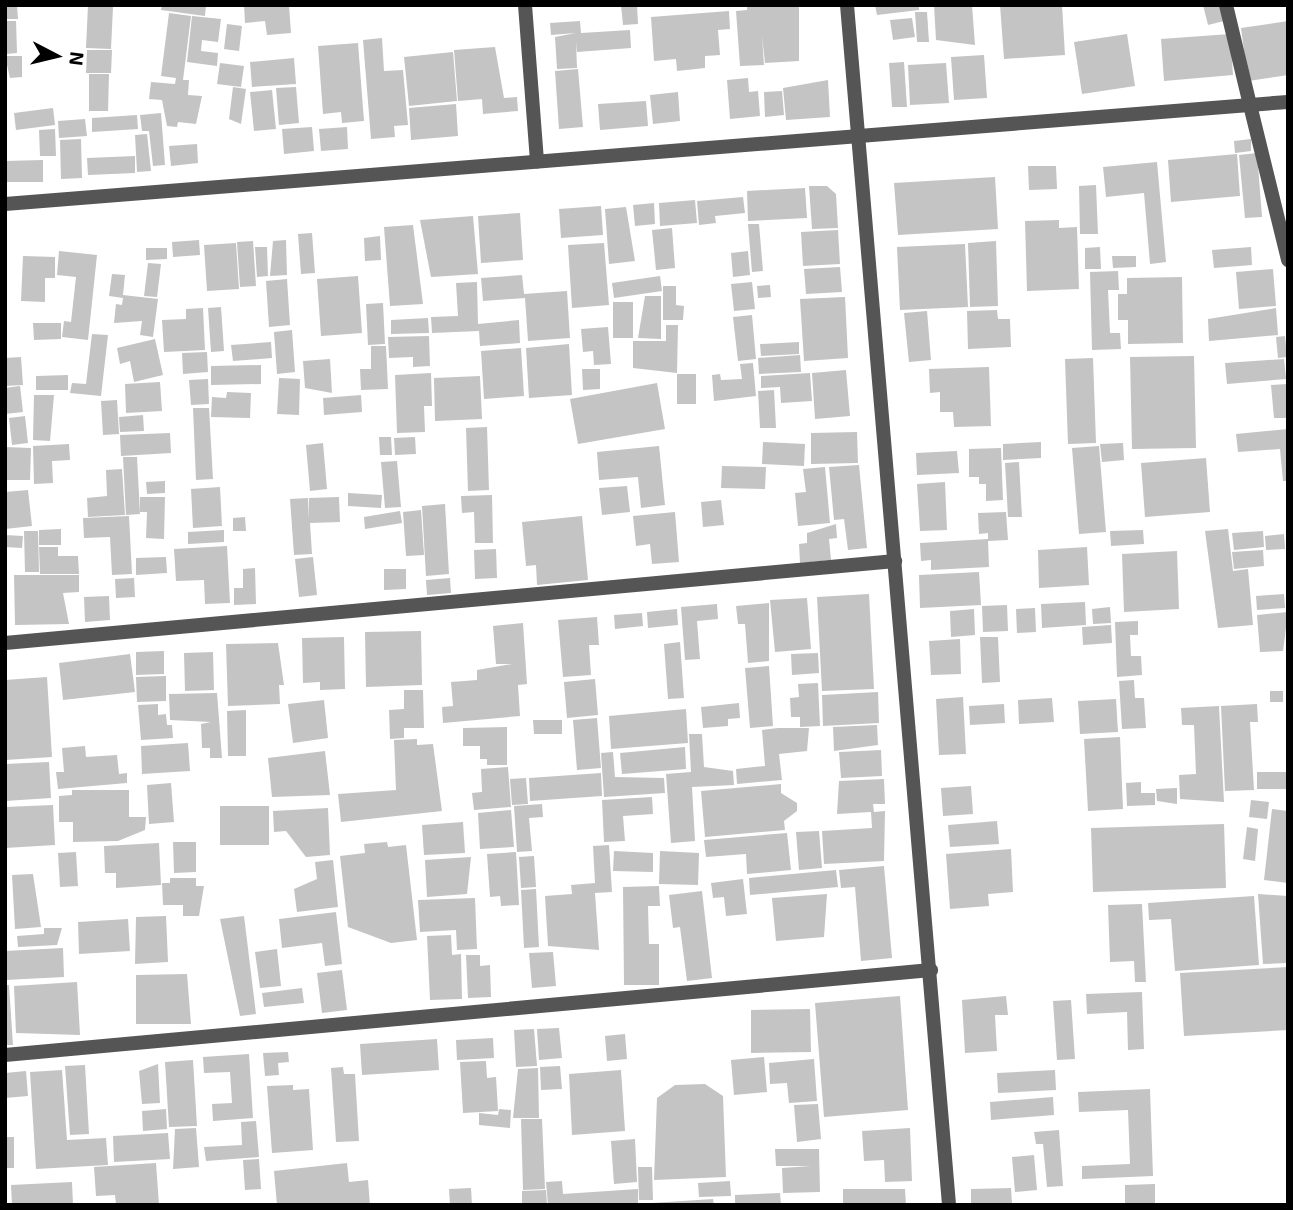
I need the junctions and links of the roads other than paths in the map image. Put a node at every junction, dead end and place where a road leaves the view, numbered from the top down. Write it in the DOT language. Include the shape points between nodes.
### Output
graph roads {
  1 [pos="525,5"];
  2 [pos="847,5"];
  3 [pos="1226,5"];
  4 [pos="1288,102"];
  5 [pos="1250,105"];
  6 [pos="859,136"];
  7 [pos="537,162"];
  8 [pos="5,204"];
  9 [pos="1288,260"];
  10 [pos="895,561"];
  11 [pos="5,643"];
  12 [pos="931,970"];
  13 [pos="5,1055"];
  14 [pos="948,1205"];
  1 -- 7 [label="street"];
  2 -- 6 [label="street"];
  3 -- 5 [label="street"];
  4 -- 5 [label="street"];
  5 -- 6 [label="street"];
  5 -- 9 [label="street"];
  6 -- 7 [label="street"];
  6 -- 10 [label="street"];
  7 -- 8 [label="street"];
  10 -- 11 [label="street"];
  10 -- 12 [label="street"];
  12 -- 13 [label="street"];
  12 -- 14 [label="street"];
}
